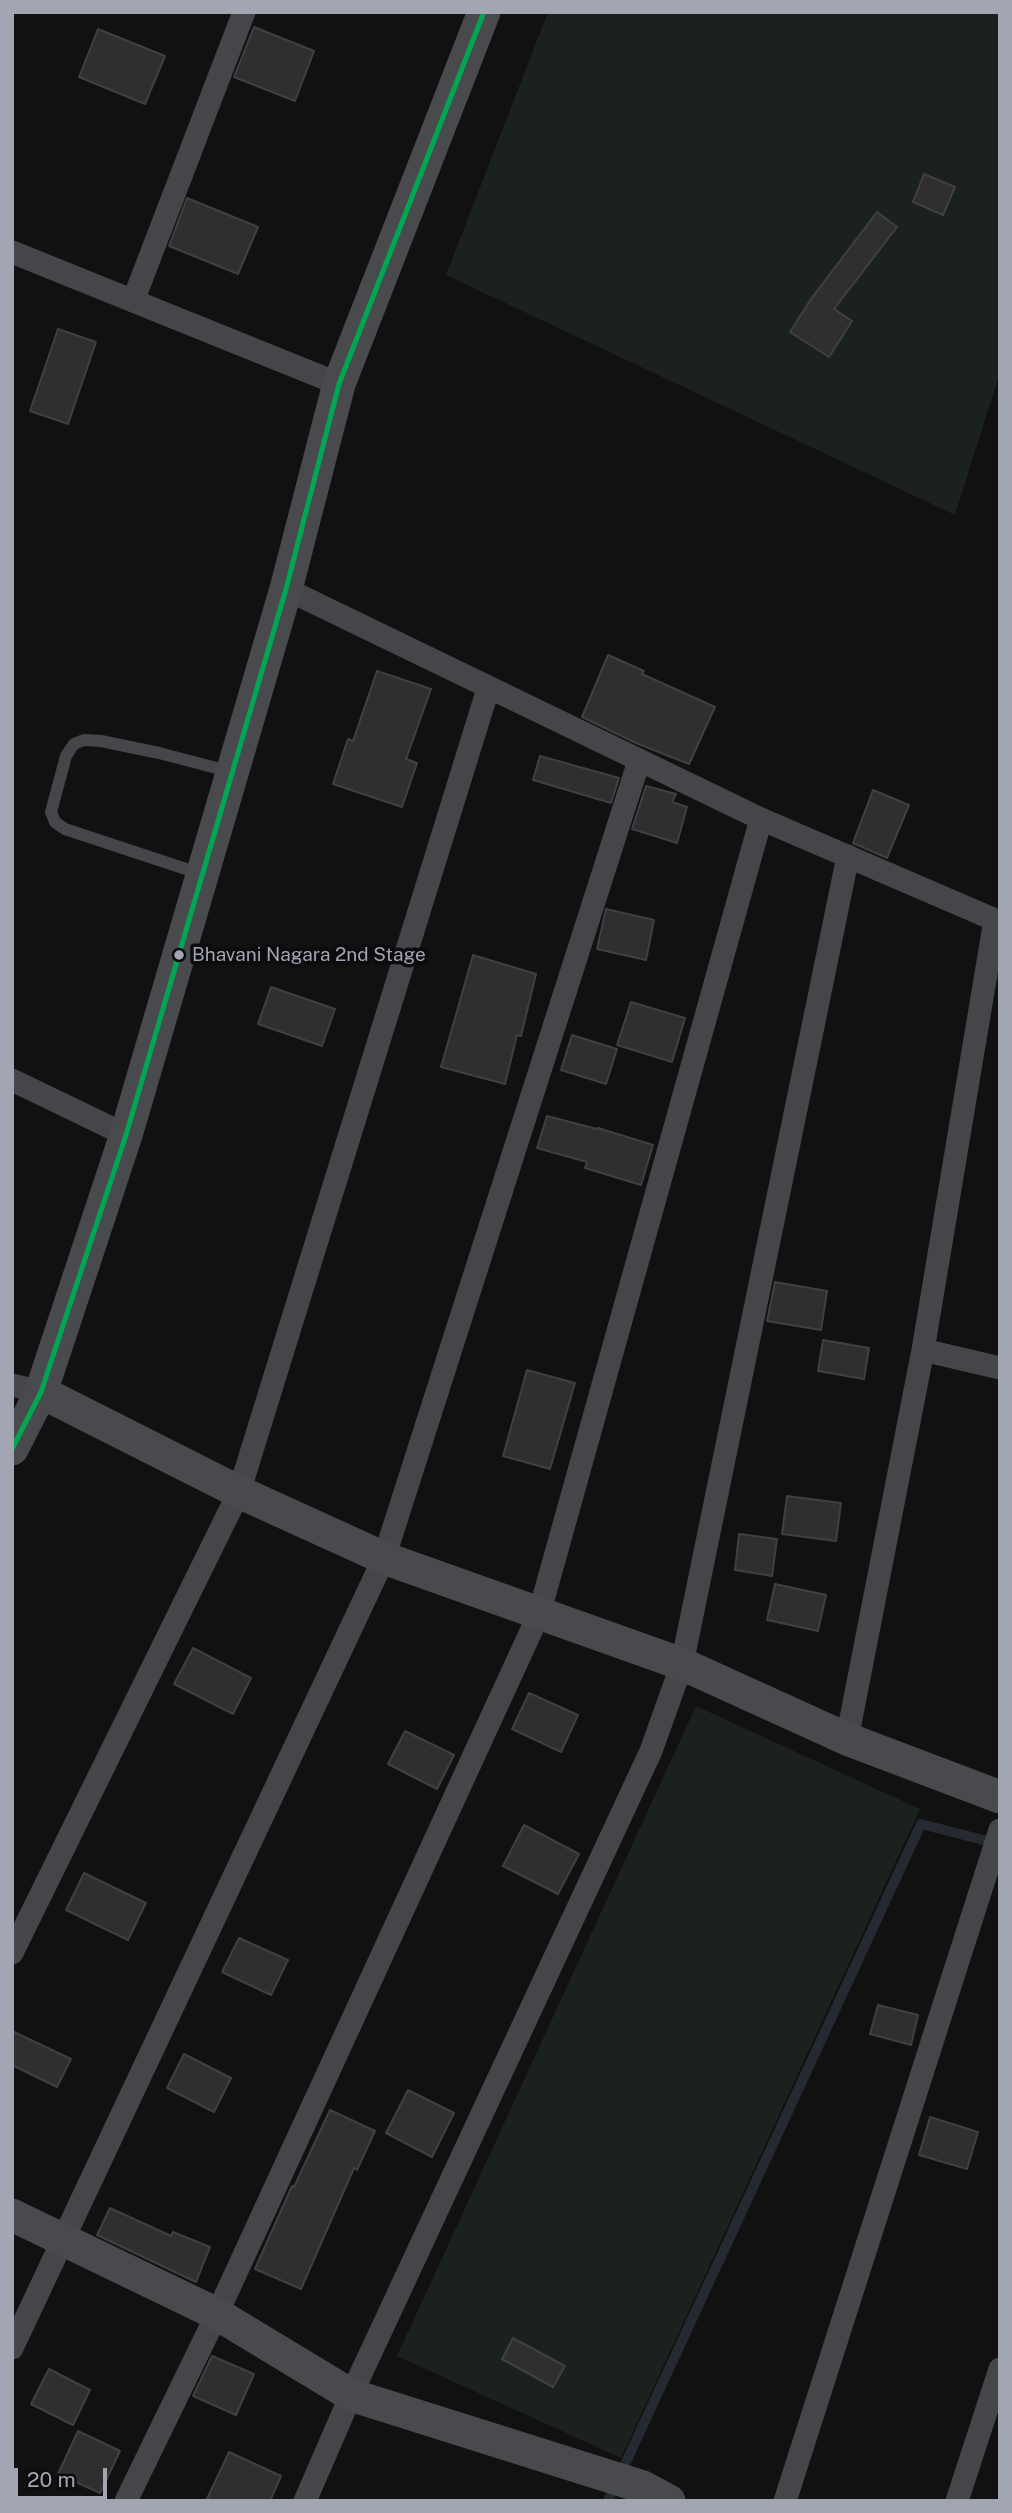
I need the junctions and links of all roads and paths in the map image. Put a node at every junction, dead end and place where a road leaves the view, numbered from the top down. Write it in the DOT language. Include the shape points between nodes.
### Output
graph roads {
  1 [pos="244,12"];
  2 [pos="484,12"];
  3 [pos="12,252"];
  4 [pos="133,301"];
  5 [pos="339,384"];
  6 [pos="286,589"];
  7 [pos="488,689"];
  8 [pos="639,761"];
  9 [pos="233,772"];
  10 [pos="761,819"];
  11 [pos="848,856"];
  12 [pos="202,875"];
  13 [pos="998,921"];
  14 [pos="12,1080"];
  15 [pos="126,1135"];
  16 [pos="923,1350"];
  17 [pos="1000,1368"];
  18 [pos="26,1389"];
  19 [pos="12,1450"];
  20 [pos="239,1492"];
  21 [pos="384,1558"];
  22 [pos="540,1614"];
  23 [pos="682,1664"];
  24 [pos="847,1740"];
  25 [pos="1000,1797"];
  26 [pos="1000,1830"];
  27 [pos="12,1953"];
  28 [pos="12,2215"];
  29 [pos="63,2239"];
  30 [pos="217,2314"];
  31 [pos="12,2348"];
  32 [pos="1000,2369"];
  33 [pos="351,2395"];
  34 [pos="126,2501"];
  35 [pos="305,2501"];
  36 [pos="669,2501"];
  37 [pos="785,2501"];
  38 [pos="957,2501"];
  1 -- 4 [label="street"];
  2 -- 5 [label="street"];
  3 -- 4 [label="street"];
  4 -- 5 [label="street"];
  5 -- 6 [label="street"];
  6 -- 7 [label="street"];
  6 -- 9 [label="street"];
  7 -- 8 [label="street"];
  7 -- 20 [label="street"];
  8 -- 10 [label="street"];
  8 -- 21 [label="street"];
  9 -- 12 [label="street"];
  9 -- 12 [label="lane" via="101,741 84,740 66,755 51,812 55,822"];
  10 -- 11 [label="street"];
  10 -- 22 [label="street"];
  11 -- 13 [label="street"];
  11 -- 23 [label="street"];
  12 -- 15 [label="street"];
  13 -- 16 [label="street"];
  14 -- 15 [label="street"];
  15 -- 18 [label="street"];
  16 -- 17 [label="street"];
  16 -- 24 [label="street"];
  18 -- 19 [label="street"];
  18 -- 20 [label="street"];
  20 -- 21 [label="street"];
  20 -- 27 [label="street"];
  21 -- 22 [label="street"];
  21 -- 29 [label="street"];
  22 -- 23 [label="street"];
  22 -- 30 [label="street"];
  23 -- 24 [label="street"];
  23 -- 33 [label="street" via="651,1752"];
  24 -- 25 [label="street"];
  26 -- 37 [label="street"];
  28 -- 29 [label="street"];
  29 -- 30 [label="street"];
  29 -- 31 [label="street"];
  30 -- 33 [label="street"];
  30 -- 34 [label="street"];
  32 -- 38 [label="street"];
  33 -- 35 [label="street"];
  33 -- 36 [label="street" via="643,2487"];
}
